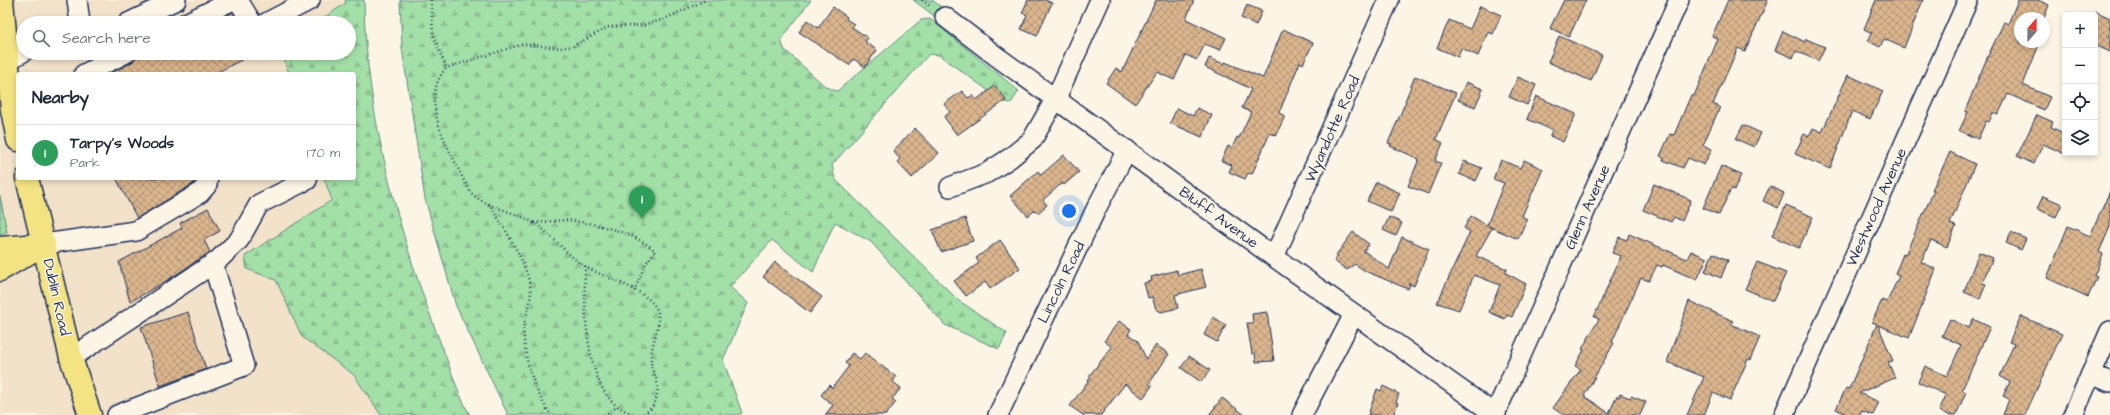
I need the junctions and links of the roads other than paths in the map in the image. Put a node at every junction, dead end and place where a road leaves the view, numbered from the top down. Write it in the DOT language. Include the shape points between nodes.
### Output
graph roads {
  1 [pos="2,0"];
  2 [pos="77,0"];
  3 [pos="176,0"];
  4 [pos="233,0"];
  5 [pos="238,0"];
  6 [pos="310,0"];
  7 [pos="1100,0"];
  8 [pos="1389,0"];
  9 [pos="1679,0"];
  10 [pos="1968,0"];
  11 [pos="79,16"];
  12 [pos="143,16"];
  13 [pos="200,16"];
  14 [pos="248,16"];
  15 [pos="279,16"];
  16 [pos="945,17"];
  17 [pos="9,58"];
  18 [pos="112,60"];
  19 [pos="88,72"];
  20 [pos="1056,98"];
  21 [pos="15,108"];
  22 [pos="16,119"];
  23 [pos="1127,150"];
  24 [pos="28,180"];
  25 [pos="208,180"];
  26 [pos="308,180"];
  27 [pos="950,187"];
  28 [pos="44,244"];
  29 [pos="0,248"];
  30 [pos="1274,258"];
  31 [pos="213,264"];
  32 [pos="0,270"];
  33 [pos="1354,314"];
  34 [pos="2110,331"];
  35 [pos="71,358"];
  36 [pos="2091,374"];
  37 [pos="2110,382"];
  38 [pos="90,415"];
  39 [pos="117,415"];
  40 [pos="998,415"];
  41 [pos="1302,415"];
  42 [pos="1495,415"];
  43 [pos="1784,415"];
  44 [pos="2073,415"];
  1 -- 17 [label="main road"];
  2 -- 11 [label="street"];
  3 -- 12 [label="street"];
  4 -- 13 [label="street"];
  5 -- 14 [label="street"];
  6 -- 15 [label="street"];
  7 -- 20 [label="street"];
  8 -- 30 [label="street, Wyandotte Road"];
  9 -- 42 [label="street, Glenn Avenue"];
  10 -- 43 [label="street, Westwood Avenue"];
  16 -- 20 [label="street, Bluff Avenue"];
  17 -- 21 [label="main road"];
  18 -- 19 [label="street"];
  20 -- 23 [label="street, Bluff Avenue"];
  20 -- 27 [label="street" via="1032,140 987,173"];
  21 -- 22 [label="main road"];
  23 -- 30 [label="street, Bluff Avenue"];
  23 -- 40 [label="street, Lincoln Road"];
  24 -- 28 [label="main road, Dublin Road"];
  25 -- 28 [label="street" via="200,193 136,231"];
  26 -- 31 [label="street" via="260,204 239,240"];
  28 -- 29 [label="main road"];
  28 -- 32 [label="main road"];
  28 -- 35 [label="main road, Dublin Road"];
  30 -- 33 [label="street, Bluff Avenue"];
  31 -- 35 [label="street"];
  31 -- 39 [label="street" via="244,366"];
  33 -- 41 [label="street"];
  33 -- 42 [label="street, Bluff Avenue"];
  34 -- 36 [label="street"];
  35 -- 38 [label="main road, Dublin Road"];
  36 -- 37 [label="street"];
  36 -- 44 [label="street"];
}
